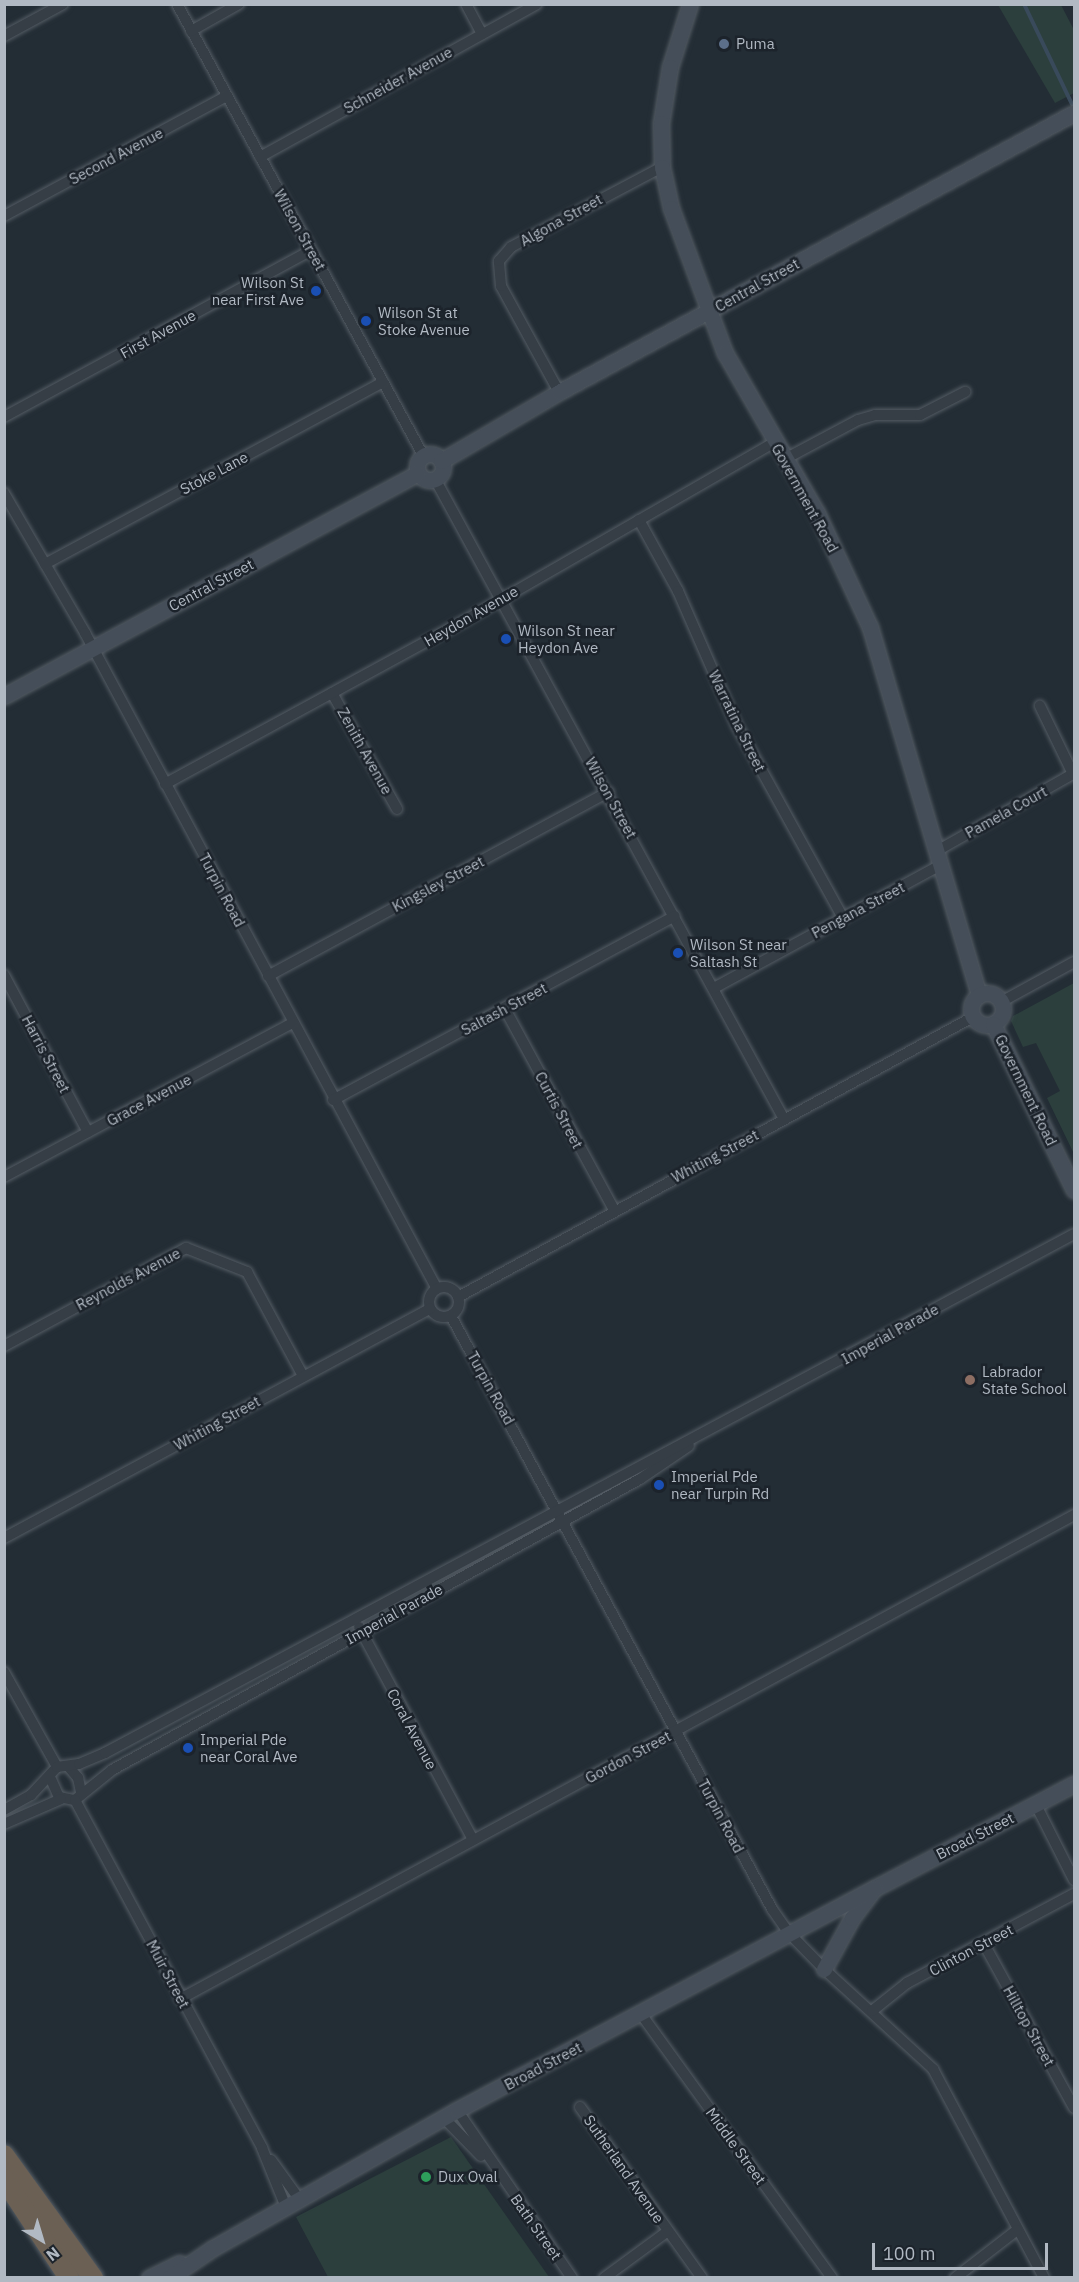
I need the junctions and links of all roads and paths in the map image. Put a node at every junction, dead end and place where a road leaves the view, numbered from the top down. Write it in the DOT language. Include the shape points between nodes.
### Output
graph roads {
  1 [pos="63,4"];
  2 [pos="177,4"];
  3 [pos="238,4"];
  4 [pos="466,4"];
  5 [pos="537,4"];
  6 [pos="690,4"];
  7 [pos="192,31"];
  8 [pos="482,34"];
  9 [pos="4,36"];
  10 [pos="227,96"];
  11 [pos="1072,114"];
  12 [pos="260,157"];
  13 [pos="662,167"];
  14 [pos="4,216"];
  15 [pos="311,250"];
  16 [pos="707,313"];
  17 [pos="383,382"];
  18 [pos="559,392"];
  19 [pos="965,392"];
  20 [pos="4,417"];
  21 [pos="775,442"];
  22 [pos="423,455"];
  23 [pos="785,459"];
  24 [pos="441,460"];
  25 [pos="418,473"];
  26 [pos="435,479"];
  27 [pos="4,493"];
  28 [pos="639,520"];
  29 [pos="45,564"];
  30 [pos="501,599"];
  31 [pos="93,648"];
  32 [pos="332,693"];
  33 [pos="4,696"];
  34 [pos="1040,706"];
  35 [pos="165,784"];
  36 [pos="608,792"];
  37 [pos="397,808"];
  38 [pos="937,859"];
  39 [pos="675,916"];
  40 [pos="843,918"];
  41 [pos="1074,962"];
  42 [pos="4,975"];
  43 [pos="268,976"];
  44 [pos="714,988"];
  45 [pos="979,995"];
  46 [pos="1001,1002"];
  47 [pos="505,1009"];
  48 [pos="973,1017"];
  49 [pos="294,1023"];
  50 [pos="993,1024"];
  51 [pos="333,1100"];
  52 [pos="784,1119"];
  53 [pos="88,1132"];
  54 [pos="4,1177"];
  55 [pos="1074,1190"];
  56 [pos="614,1210"];
  57 [pos="1074,1234"];
  58 [pos="437,1289"];
  59 [pos="458,1297"];
  60 [pos="430,1309"];
  61 [pos="451,1316"];
  62 [pos="4,1346"];
  63 [pos="303,1376"];
  64 [pos="706,1434"];
  65 [pos="557,1509"];
  66 [pos="1074,1515"];
  67 [pos="564,1521"];
  68 [pos="4,1538"];
  69 [pos="354,1618"];
  70 [pos="361,1632"];
  71 [pos="266,1665"];
  72 [pos="4,1672"];
  73 [pos="274,1681"];
  74 [pos="676,1732"];
  75 [pos="62,1767"];
  76 [pos="50,1777"];
  77 [pos="1074,1784"];
  78 [pos="78,1796"];
  79 [pos="61,1799"];
  80 [pos="1036,1804"];
  81 [pos="4,1810"];
  82 [pos="4,1824"];
  83 [pos="472,1838"];
  84 [pos="1074,1880"];
  85 [pos="875,1888"];
  86 [pos="1074,1894"];
  87 [pos="789,1933"];
  88 [pos="984,1944"];
  89 [pos="825,1969"];
  90 [pos="180,1999"];
  91 [pos="872,2011"];
  92 [pos="641,2014"];
  93 [pos="580,2107"];
  94 [pos="1074,2108"];
  95 [pos="451,2114"];
  96 [pos="262,2148"];
  97 [pos="4,2155"];
  98 [pos="4,2179"];
  99 [pos="300,2199"];
  100 [pos="286,2207"];
  101 [pos="1017,2230"];
  102 [pos="668,2231"];
  103 [pos="213,2248"];
  104 [pos="69,2277"];
  105 [pos="93,2277"];
  106 [pos="149,2277"];
  107 [pos="169,2277"];
  108 [pos="572,2277"];
  109 [pos="604,2277"];
  110 [pos="702,2277"];
  111 [pos="832,2277"];
  112 [pos="955,2277"];
  113 [pos="1044,2277"];
  1 -- 9 [label="street"];
  2 -- 7 [label="street, Wilson Street"];
  3 -- 7 [label="street"];
  4 -- 8 [label="street"];
  5 -- 8 [label="street, Schneider Avenue"];
  6 -- 13 [label="main road, Government Road" via="664,98"];
  7 -- 10 [label="street, Wilson Street"];
  8 -- 12 [label="street, Schneider Avenue"];
  10 -- 12 [label="street, Wilson Street"];
  10 -- 14 [label="street, Second Avenue"];
  11 -- 16 [label="main road, Central Street"];
  12 -- 15 [label="street, Wilson Street"];
  13 -- 16 [label="main road, Government Road" via="670,208"];
  13 -- 18 [label="street, Algona Street" via="511,248 499,261 501,286"];
  15 -- 17 [label="street, Wilson Street"];
  15 -- 20 [label="street, First Avenue"];
  16 -- 18 [label="main road, Central Street"];
  16 -- 21 [label="main road, Government Road"];
  17 -- 22 [label="street, Wilson Street"];
  17 -- 29 [label="street, Stoke Lane"];
  18 -- 24 [label="main road, Central Street"];
  19 -- 23 [label="street" via="920,414 875,415 858,420"];
  21 -- 23 [label="main road, Government Road"];
  21 -- 28 [label="street, Heydon Avenue"];
  22 -- 24 [label="main road" via="435,455"];
  22 -- 25 [label="main road" via="418,461"];
  23 -- 38 [label="main road, Government Road" via="816,513 870,627"];
  24 -- 26 [label="main road" via="443,469"];
  25 -- 26 [label="main road" via="428,480"];
  25 -- 31 [label="main road, Central Street"];
  26 -- 30 [label="street, Wilson Street"];
  27 -- 29 [label="street, Turpin Road"];
  28 -- 30 [label="street, Heydon Avenue"];
  28 -- 40 [label="street, Warratina Street" via="678,591 736,724"];
  29 -- 31 [label="street, Turpin Road"];
  30 -- 32 [label="street, Heydon Avenue"];
  30 -- 36 [label="street, Wilson Street"];
  31 -- 33 [label="main road, Central Street"];
  31 -- 35 [label="street, Turpin Road"];
  32 -- 35 [label="street, Heydon Avenue"];
  32 -- 37 [label="street, Zenith Avenue"];
  34 -- 38 [label="street, Pamela Court" via="1073,774"];
  35 -- 43 [label="street, Turpin Road"];
  36 -- 39 [label="street, Wilson Street"];
  36 -- 43 [label="street, Kingsley Street"];
  38 -- 40 [label="street, Pengana Street"];
  38 -- 45 [label="main road, Government Road"];
  39 -- 44 [label="street, Wilson Street"];
  39 -- 47 [label="street, Saltash Street"];
  40 -- 44 [label="street, Pengana Street"];
  41 -- 46 [label="street"];
  42 -- 53 [label="street, Harris Street"];
  43 -- 49 [label="street, Turpin Road"];
  44 -- 52 [label="street, Wilson Street"];
  45 -- 46 [label="main road" via="989,993"];
  45 -- 48 [label="main road" via="972,1005"];
  46 -- 50 [label="main road" via="1000,1017"];
  47 -- 51 [label="street, Saltash Street"];
  47 -- 56 [label="street, Curtis Street"];
  48 -- 50 [label="main road" via="981,1024"];
  48 -- 52 [label="street, Whiting Street"];
  49 -- 51 [label="street, Turpin Road"];
  49 -- 53 [label="street, Grace Avenue"];
  50 -- 55 [label="main road, Government Road"];
  51 -- 58 [label="street, Turpin Road"];
  52 -- 56 [label="street, Whiting Street"];
  53 -- 54 [label="street, Grace Avenue"];
  56 -- 59 [label="street, Whiting Street"];
  57 -- 64 [label="street, Imperial Parade"];
  58 -- 59 [label="street" via="449,1288"];
  58 -- 60 [label="street" via="430,1298"];
  59 -- 61 [label="street" via="458,1307"];
  60 -- 61 [label="street" via="442,1317"];
  60 -- 63 [label="street, Whiting Street"];
  61 -- 65 [label="street, Turpin Road"];
  62 -- 63 [label="street, Reynolds Avenue" via="186,1248 247,1272"];
  63 -- 68 [label="street, Whiting Street"];
  64 -- 65 [label="street, Imperial Parade"];
  64 -- 67 [label="street, Imperial Parade" via="648,1474"];
  65 -- 67 [label="street, Turpin Road"];
  65 -- 69 [label="street, Imperial Parade"];
  66 -- 74 [label="street, Gordon Street"];
  67 -- 70 [label="street, Imperial Parade"];
  67 -- 74 [label="street, Turpin Road"];
  69 -- 70 [label="street, Coral Avenue"];
  69 -- 71 [label="street, Imperial Parade"];
  70 -- 73 [label="street, Imperial Parade"];
  70 -- 83 [label="street, Coral Avenue"];
  71 -- 73 [label="street"];
  71 -- 75 [label="street, Imperial Parade" via="105,1753"];
  72 -- 75 [label="street"];
  73 -- 78 [label="street, Imperial Parade" via="112,1770"];
  74 -- 83 [label="street, Gordon Street"];
  74 -- 87 [label="street, Turpin Road" via="759,1887"];
  75 -- 76 [label="street"];
  75 -- 78 [label="street, Muir Street" via="78,1778"];
  76 -- 79 [label="street"];
  76 -- 81 [label="street" via="31,1795"];
  77 -- 80 [label="main road, Broad Street"];
  78 -- 79 [label="street"];
  78 -- 90 [label="street, Muir Street"];
  79 -- 82 [label="street"];
  80 -- 84 [label="street"];
  80 -- 85 [label="main road, Broad Street"];
  83 -- 90 [label="street, Gordon Street"];
  85 -- 87 [label="main road, Broad Street"];
  85 -- 89 [label="main road, Broad Street" via="852,1918"];
  86 -- 88 [label="street, Clinton Street"];
  87 -- 89 [label="street, Turpin Road"];
  87 -- 92 [label="main road, Broad Street"];
  88 -- 91 [label="street, Clinton Street" via="907,1983"];
  88 -- 94 [label="street, Hilltop Street"];
  89 -- 91 [label="street, Turpin Road"];
  90 -- 96 [label="street, Muir Street"];
  91 -- 101 [label="street, Turpin Road" via="933,2069"];
  92 -- 95 [label="main road, Broad Street"];
  92 -- 111 [label="street, Middle Street"];
  93 -- 102 [label="street, Sutherland Avenue"];
  95 -- 99 [label="main road, Broad Street"];
  95 -- 108 [label="street, Bath Street" via="501,2176"];
  96 -- 99 [label="street, Muir Street"];
  96 -- 100 [label="street, Muir Street"];
  97 -- 105 [label="highway"];
  98 -- 104 [label="highway"];
  99 -- 100 [label="main road, Broad Street"];
  100 -- 103 [label="main road, Broad Street"];
  101 -- 112 [label="street"];
  101 -- 113 [label="street, Turpin Road"];
  102 -- 109 [label="street, Sutherland Avenue"];
  102 -- 110 [label="street, Sutherland Avenue"];
  103 -- 106 [label="main road, Broad Street"];
  103 -- 107 [label="main road, Broad Street"];
}
